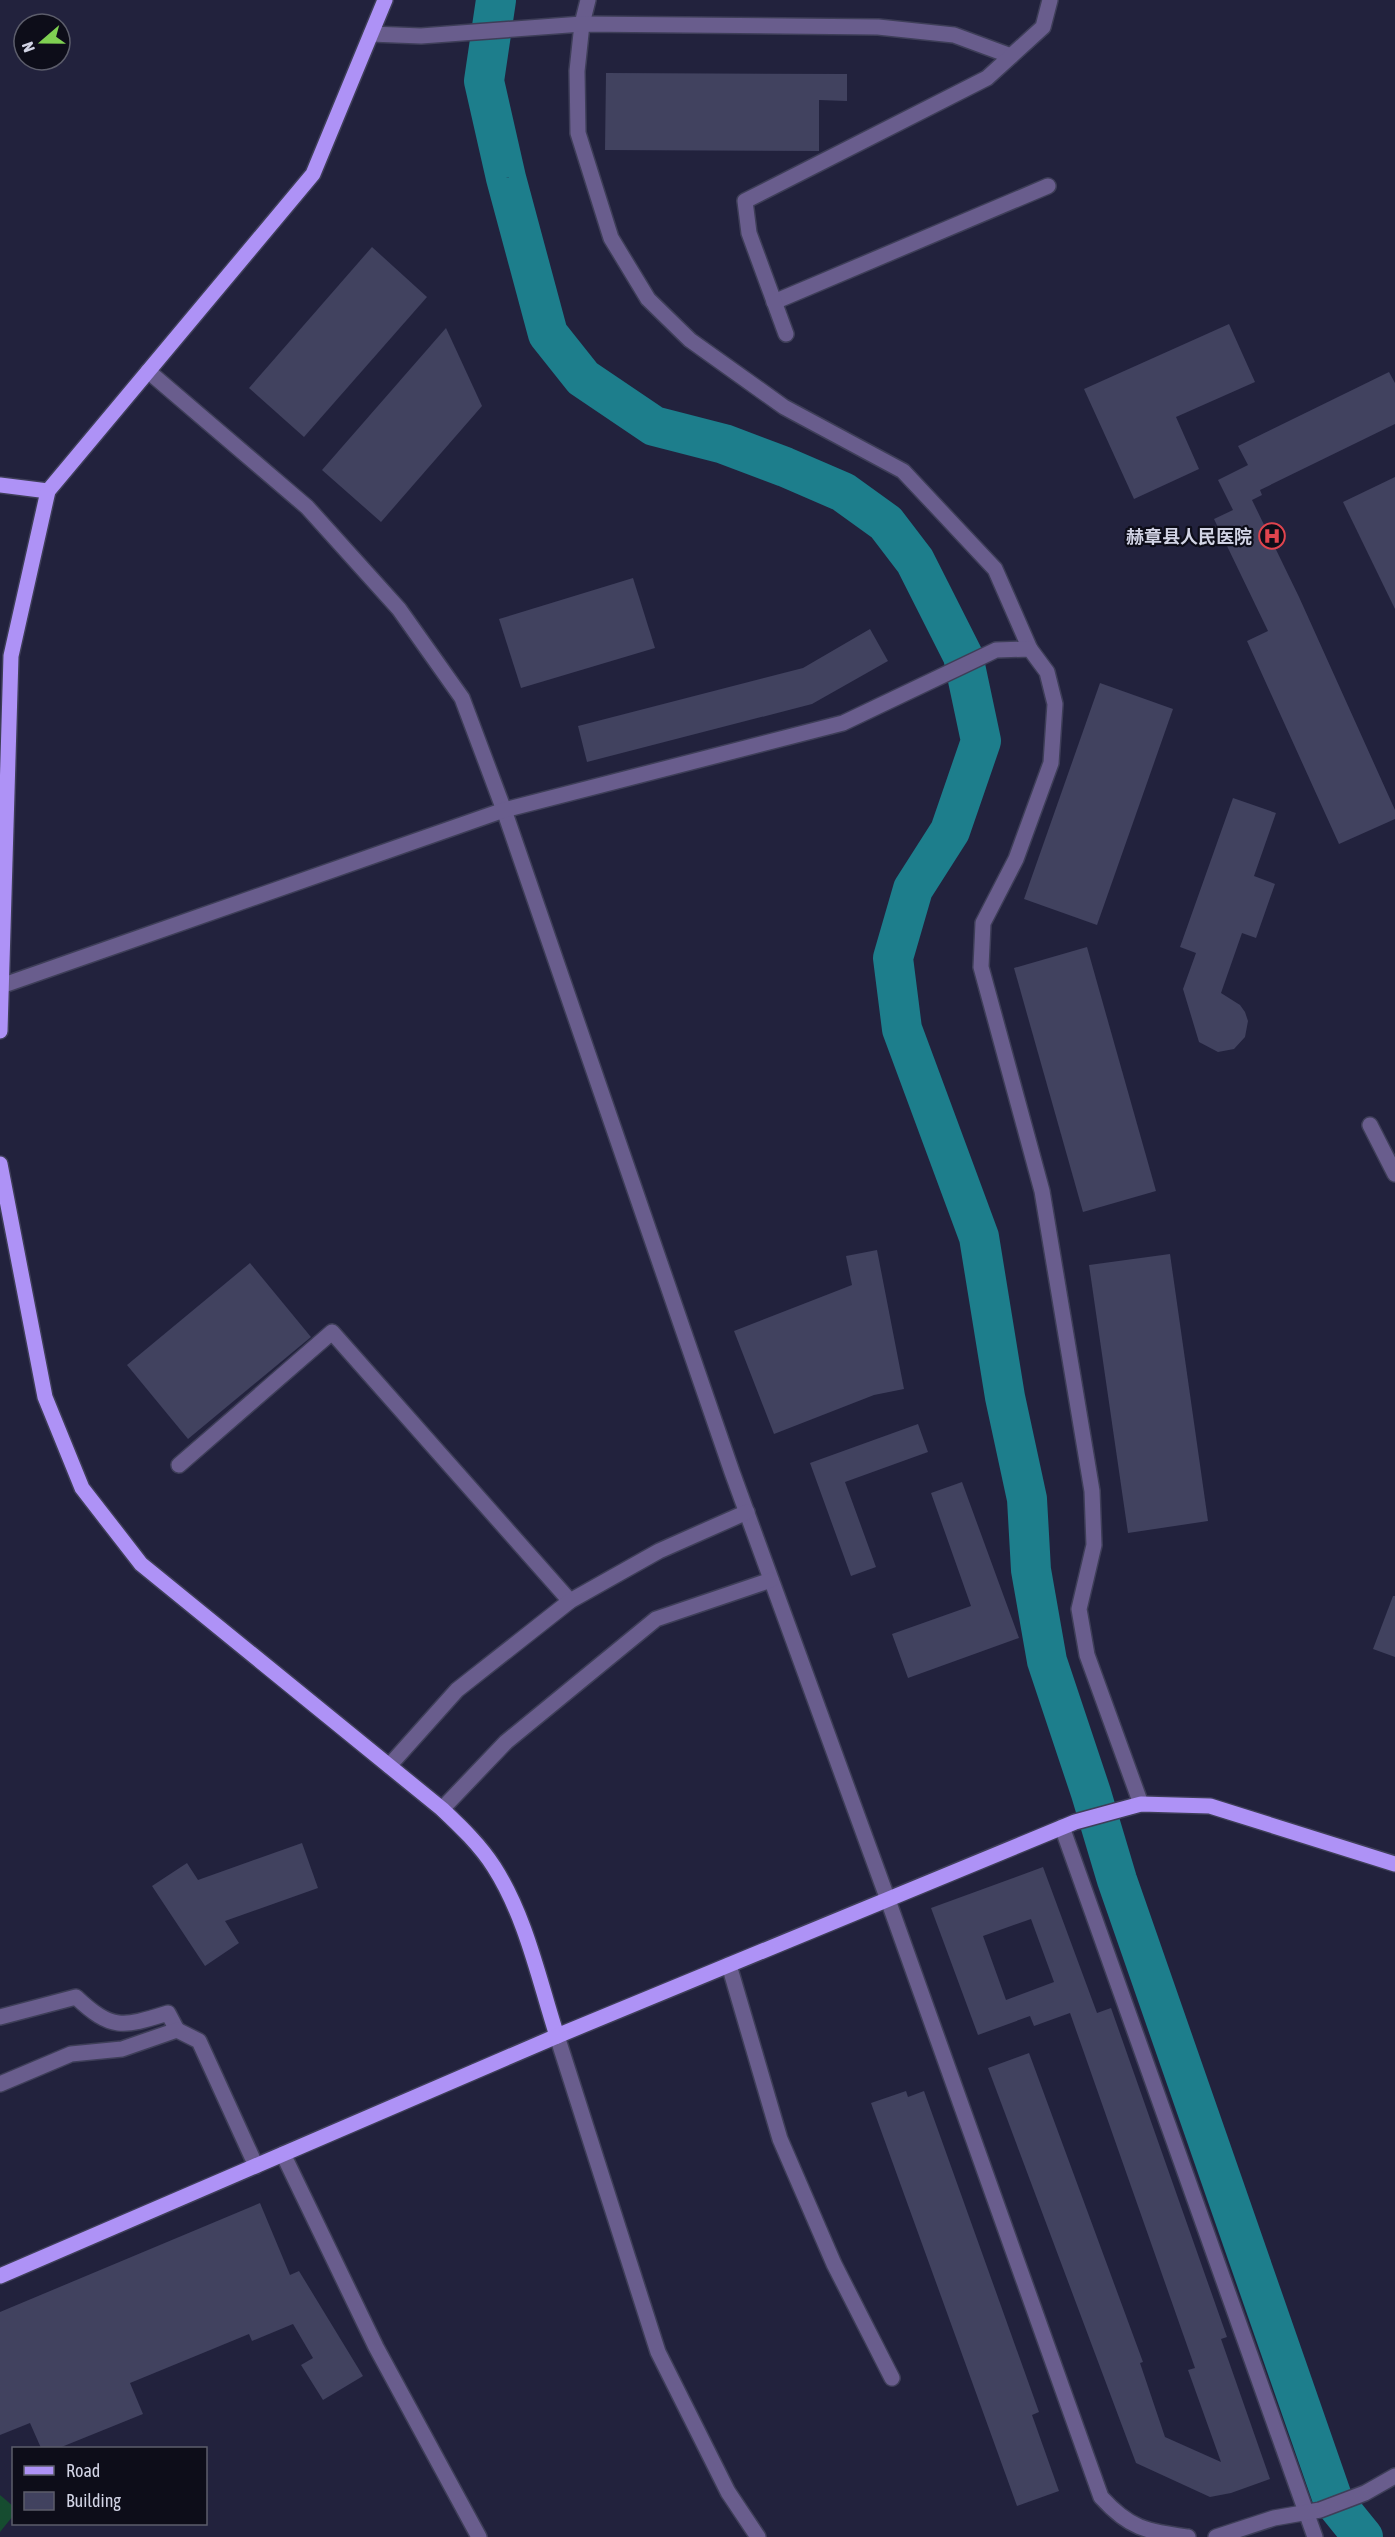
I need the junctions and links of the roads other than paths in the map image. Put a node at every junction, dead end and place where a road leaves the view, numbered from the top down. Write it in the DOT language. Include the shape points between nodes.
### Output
graph roads {
  1 [pos="385,0"];
  2 [pos="588,0"];
  3 [pos="1050,0"];
  4 [pos="582,24"];
  5 [pos="371,34"];
  6 [pos="1011,56"];
  7 [pos="1048,186"];
  8 [pos="774,302"];
  9 [pos="786,334"];
  10 [pos="148,371"];
  11 [pos="0,484"];
  12 [pos="48,491"];
  13 [pos="1030,650"];
  14 [pos="504,810"];
  15 [pos="1,986"];
  16 [pos="0,1031"];
  17 [pos="1370,1125"];
  18 [pos="0,1164"];
  19 [pos="1395,1174"];
  20 [pos="179,1465"];
  21 [pos="747,1512"];
  22 [pos="771,1580"];
  23 [pos="570,1601"];
  24 [pos="389,1766"];
  25 [pos="1141,1804"];
  26 [pos="442,1809"];
  27 [pos="1069,1824"];
  28 [pos="1395,1864"];
  29 [pos="888,1900"];
  30 [pos="729,1965"];
  31 [pos="0,2018"];
  32 [pos="177,2030"];
  33 [pos="557,2036"];
  34 [pos="0,2084"];
  35 [pos="283,2154"];
  36 [pos="256,2166"];
  37 [pos="0,2276"];
  38 [pos="892,2378"];
  39 [pos="1395,2476"];
  40 [pos="1313,2511"];
  41 [pos="1150,2534"];
  42 [pos="479,2537"];
  43 [pos="758,2537"];
  44 [pos="1188,2537"];
  45 [pos="1216,2537"];
  46 [pos="1315,2537"];
  1 -- 5 [label="main road"];
  2 -- 4 [label="street"];
  3 -- 6 [label="street" via="1043,27"];
  4 -- 5 [label="street" via="421,36"];
  4 -- 6 [label="street" via="878,27 954,35"];
  4 -- 13 [label="street" via="577,71 578,133 611,238 648,299 690,339 784,407 903,471 995,569"];
  5 -- 10 [label="main road" via="313,174"];
  6 -- 8 [label="street" via="987,78 745,201 749,233"];
  7 -- 8 [label="street"];
  8 -- 9 [label="street"];
  10 -- 12 [label="main road"];
  10 -- 14 [label="street" via="307,507 399,609 462,698"];
  11 -- 12 [label="main road"];
  12 -- 15 [label="main road" via="11,656"];
  13 -- 14 [label="street" via="996,650 843,723"];
  13 -- 25 [label="street" via="1047,672 1055,704 1051,763 1016,860 983,923 981,967 1042,1191 1092,1491 1094,1545 1079,1609 1087,1655"];
  14 -- 15 [label="street"];
  14 -- 21 [label="street"];
  15 -- 16 [label="main road"];
  17 -- 19 [label="street"];
  18 -- 24 [label="main road" via="45,1397 82,1488 141,1564"];
  20 -- 23 [label="street" via="332,1332"];
  21 -- 22 [label="street"];
  21 -- 23 [label="street" via="659,1551"];
  22 -- 26 [label="street" via="656,1619 506,1742"];
  22 -- 29 [label="street"];
  23 -- 24 [label="street" via="457,1690"];
  24 -- 26 [label="main road"];
  25 -- 27 [label="main road"];
  25 -- 28 [label="main road" via="1210,1806"];
  26 -- 33 [label="main road" via="477,1843 515,1906"];
  27 -- 29 [label="main road"];
  27 -- 40 [label="street"];
  29 -- 30 [label="main road"];
  29 -- 41 [label="street" via="1101,2497 1119,2518"];
  30 -- 33 [label="main road"];
  30 -- 38 [label="street" via="780,2139 834,2264"];
  31 -- 32 [label="street" via="75,1997 96,2016 127,2025 168,2013"];
  32 -- 34 [label="street" via="122,2049 71,2054"];
  32 -- 36 [label="street" via="199,2041"];
  33 -- 35 [label="main road"];
  33 -- 43 [label="street" via="657,2352 728,2492"];
  35 -- 36 [label="main road"];
  35 -- 42 [label="street" via="376,2347"];
  36 -- 37 [label="main road"];
  39 -- 40 [label="street" via="1365,2493"];
  40 -- 45 [label="street" via="1274,2518"];
  40 -- 46 [label="street"];
  41 -- 44 [label="street"];
}
